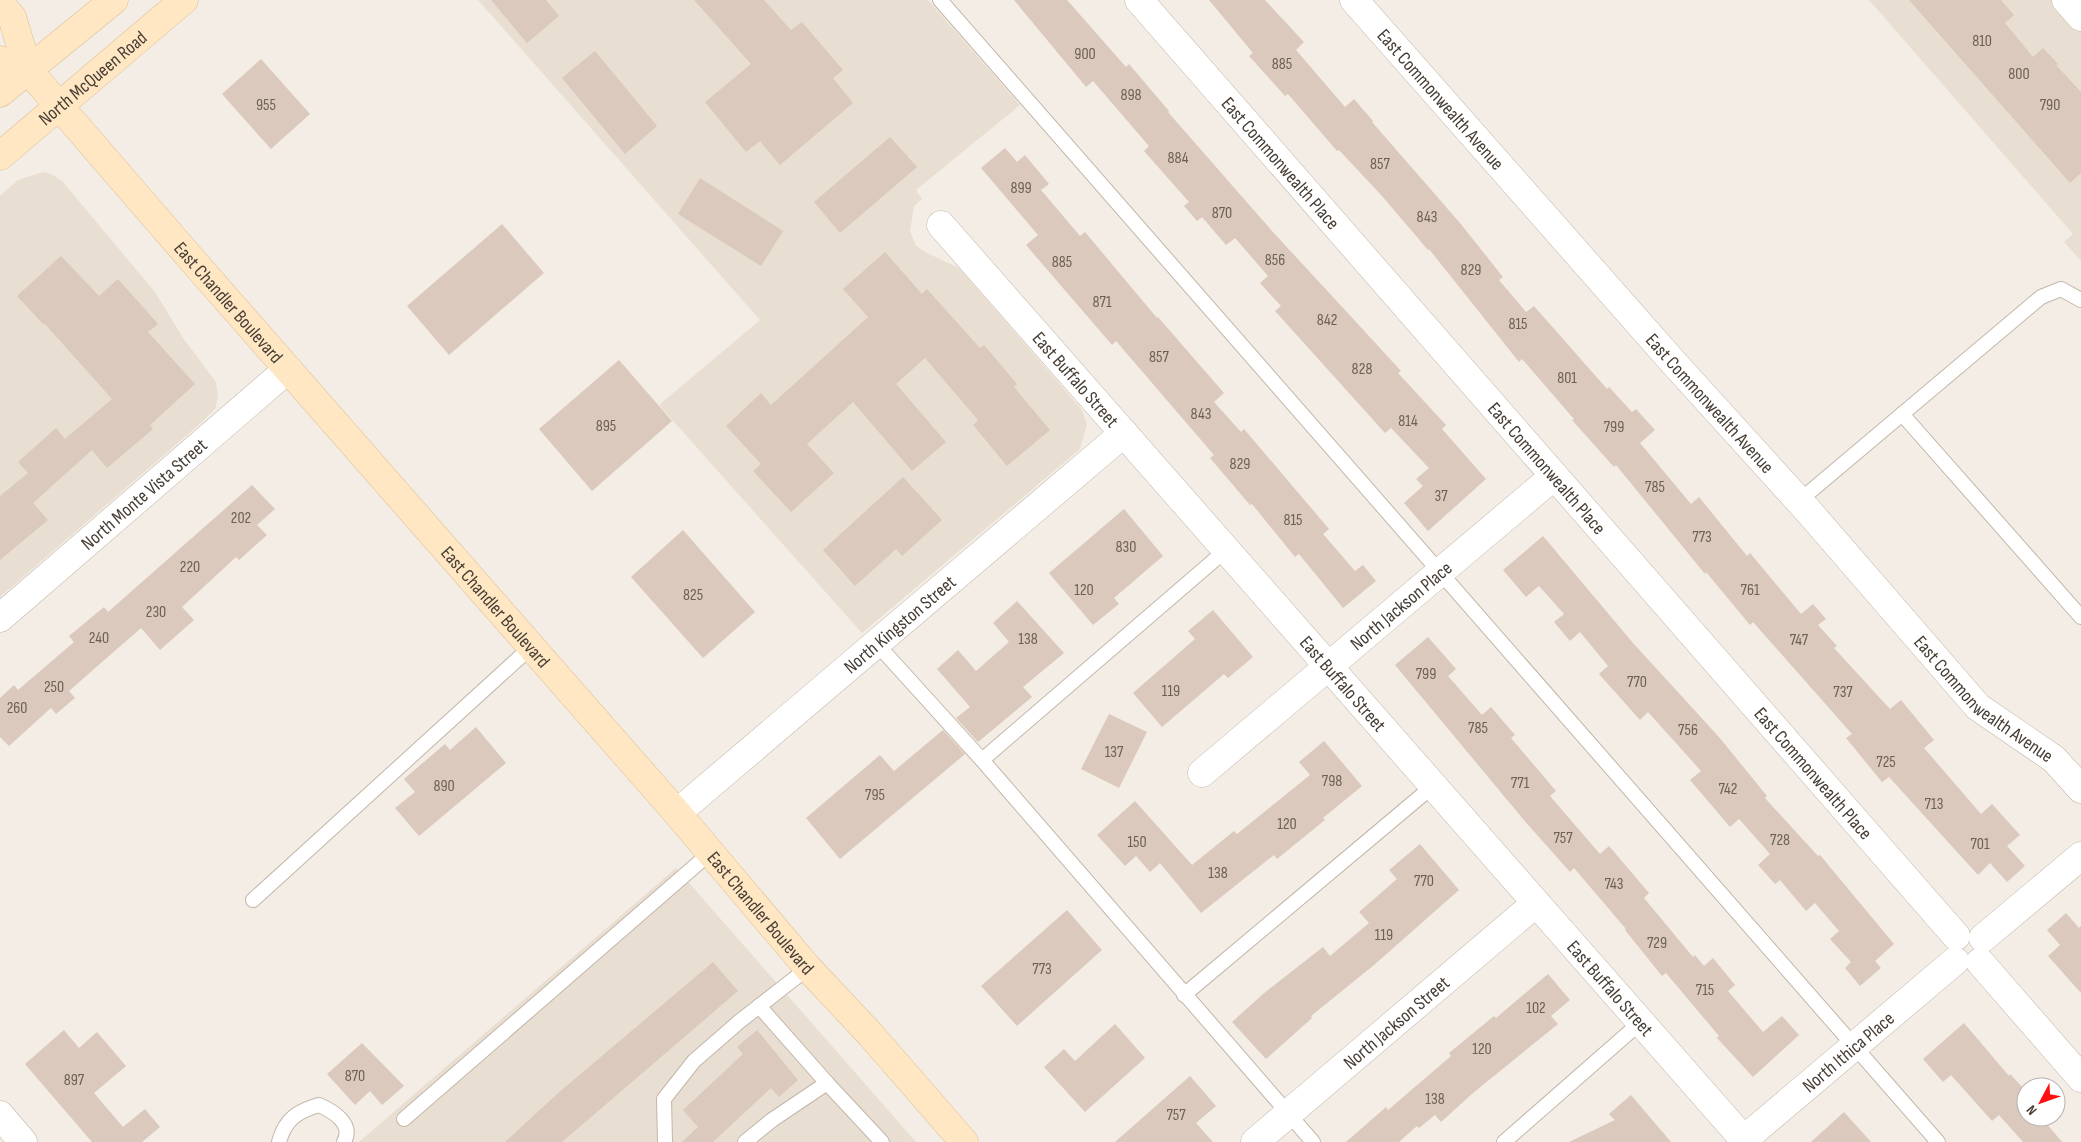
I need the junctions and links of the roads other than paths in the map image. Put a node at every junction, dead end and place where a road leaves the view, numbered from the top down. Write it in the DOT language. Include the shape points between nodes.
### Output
graph roads {
  1 [pos="114,0"];
  2 [pos="184,0"];
  3 [pos="940,0"];
  4 [pos="1139,0"];
  5 [pos="1354,0"];
  6 [pos="2066,0"];
  7 [pos="0,4"];
  8 [pos="2081,17"];
  9 [pos="0,60"];
  10 [pos="28,70"];
  11 [pos="0,93"];
  12 [pos="60,105"];
  13 [pos="0,156"];
  14 [pos="941,225"];
  15 [pos="2081,300"];
  16 [pos="288,369"];
  17 [pos="1902,414"];
  18 [pos="1124,433"];
  19 [pos="1554,476"];
  20 [pos="1799,500"];
  21 [pos="1226,550"];
  22 [pos="1441,572"];
  23 [pos="2081,617"];
  24 [pos="0,618"];
  25 [pos="876,643"];
  26 [pos="531,647"];
  27 [pos="1328,666"];
  28 [pos="982,760"];
  29 [pos="1202,773"];
  30 [pos="1433,786"];
  31 [pos="2081,789"];
  32 [pos="677,813"];
  33 [pos="710,853"];
  34 [pos="2081,856"];
  35 [pos="253,900"];
  36 [pos="1536,903"];
  37 [pos="1968,949"];
  38 [pos="808,968"];
  39 [pos="1184,995"];
  40 [pos="758,1006"];
  41 [pos="1640,1022"];
  42 [pos="1855,1045"];
  43 [pos="2081,1078"];
  44 [pos="827,1083"];
  45 [pos="1288,1114"];
  46 [pos="0,1115"];
  47 [pos="404,1119"];
  48 [pos="1743,1141"];
  49 [pos="23,1142"];
  50 [pos="279,1142"];
  51 [pos="344,1142"];
  52 [pos="665,1142"];
  53 [pos="745,1142"];
  54 [pos="882,1142"];
  55 [pos="964,1142"];
  56 [pos="1256,1142"];
  57 [pos="1313,1142"];
  58 [pos="1504,1142"];
  59 [pos="1938,1142"];
  1 -- 10 [label="main road"];
  2 -- 12 [label="main road, North McQueen Road"];
  3 -- 22 [label="lane"];
  4 -- 19 [label="street, East Commonwealth Place"];
  5 -- 20 [label="street, East Commonwealth Avenue"];
  6 -- 8 [label="street"];
  7 -- 10 [label="main road, East Chandler Boulevard" via="12,17"];
  9 -- 10 [label="main road, East Chandler Boulevard"];
  10 -- 11 [label="main road"];
  10 -- 12 [label="main road, East Chandler Boulevard"];
  12 -- 13 [label="main road, North McQueen Road"];
  12 -- 16 [label="main road, East Chandler Boulevard"];
  14 -- 18 [label="street, East Buffalo Street"];
  15 -- 17 [label="lane" via="2061,289 2041,297"];
  16 -- 24 [label="street, North Monte Vista Street"];
  16 -- 26 [label="main road, East Chandler Boulevard"];
  17 -- 20 [label="lane"];
  17 -- 23 [label="lane"];
  18 -- 21 [label="street, East Buffalo Street"];
  18 -- 25 [label="street, North Kingston Street"];
  19 -- 22 [label="street, North Jackson Place"];
  19 -- 37 [label="street, East Commonwealth Place"];
  20 -- 31 [label="street, East Commonwealth Avenue" via="1978,707 2054,759"];
  21 -- 27 [label="street, East Buffalo Street"];
  21 -- 28 [label="lane"];
  22 -- 27 [label="street, North Jackson Place"];
  22 -- 42 [label="lane"];
  25 -- 28 [label="lane"];
  25 -- 32 [label="street, North Kingston Street"];
  26 -- 32 [label="main road, East Chandler Boulevard"];
  26 -- 35 [label="lane"];
  27 -- 29 [label="street, North Jackson Place"];
  27 -- 30 [label="street, East Buffalo Street"];
  28 -- 39 [label="lane"];
  30 -- 36 [label="street, East Buffalo Street"];
  30 -- 39 [label="lane"];
  32 -- 33 [label="main road, East Chandler Boulevard"];
  33 -- 38 [label="main road, East Chandler Boulevard"];
  33 -- 47 [label="lane"];
  34 -- 37 [label="street, North Ithica Place"];
  36 -- 41 [label="street, East Buffalo Street"];
  36 -- 45 [label="street, North Jackson Street"];
  37 -- 42 [label="street, North Ithica Place"];
  37 -- 43 [label="street, East Commonwealth Place"];
  38 -- 40 [label="lane"];
  38 -- 55 [label="main road, East Chandler Boulevard"];
  39 -- 45 [label="lane"];
  40 -- 44 [label="lane"];
  40 -- 52 [label="lane" via="694,1061 664,1098"];
  41 -- 48 [label="street, East Buffalo Street"];
  41 -- 58 [label="lane"];
  42 -- 48 [label="street, North Ithica Place"];
  42 -- 59 [label="lane"];
  44 -- 53 [label="lane"];
  44 -- 54 [label="lane"];
  45 -- 56 [label="street, North Jackson Street"];
  45 -- 57 [label="lane"];
  46 -- 49 [label="street"];
  50 -- 51 [label="lane" via="287,1123 300,1110 320,1105 335,1113 346,1128"];
}
